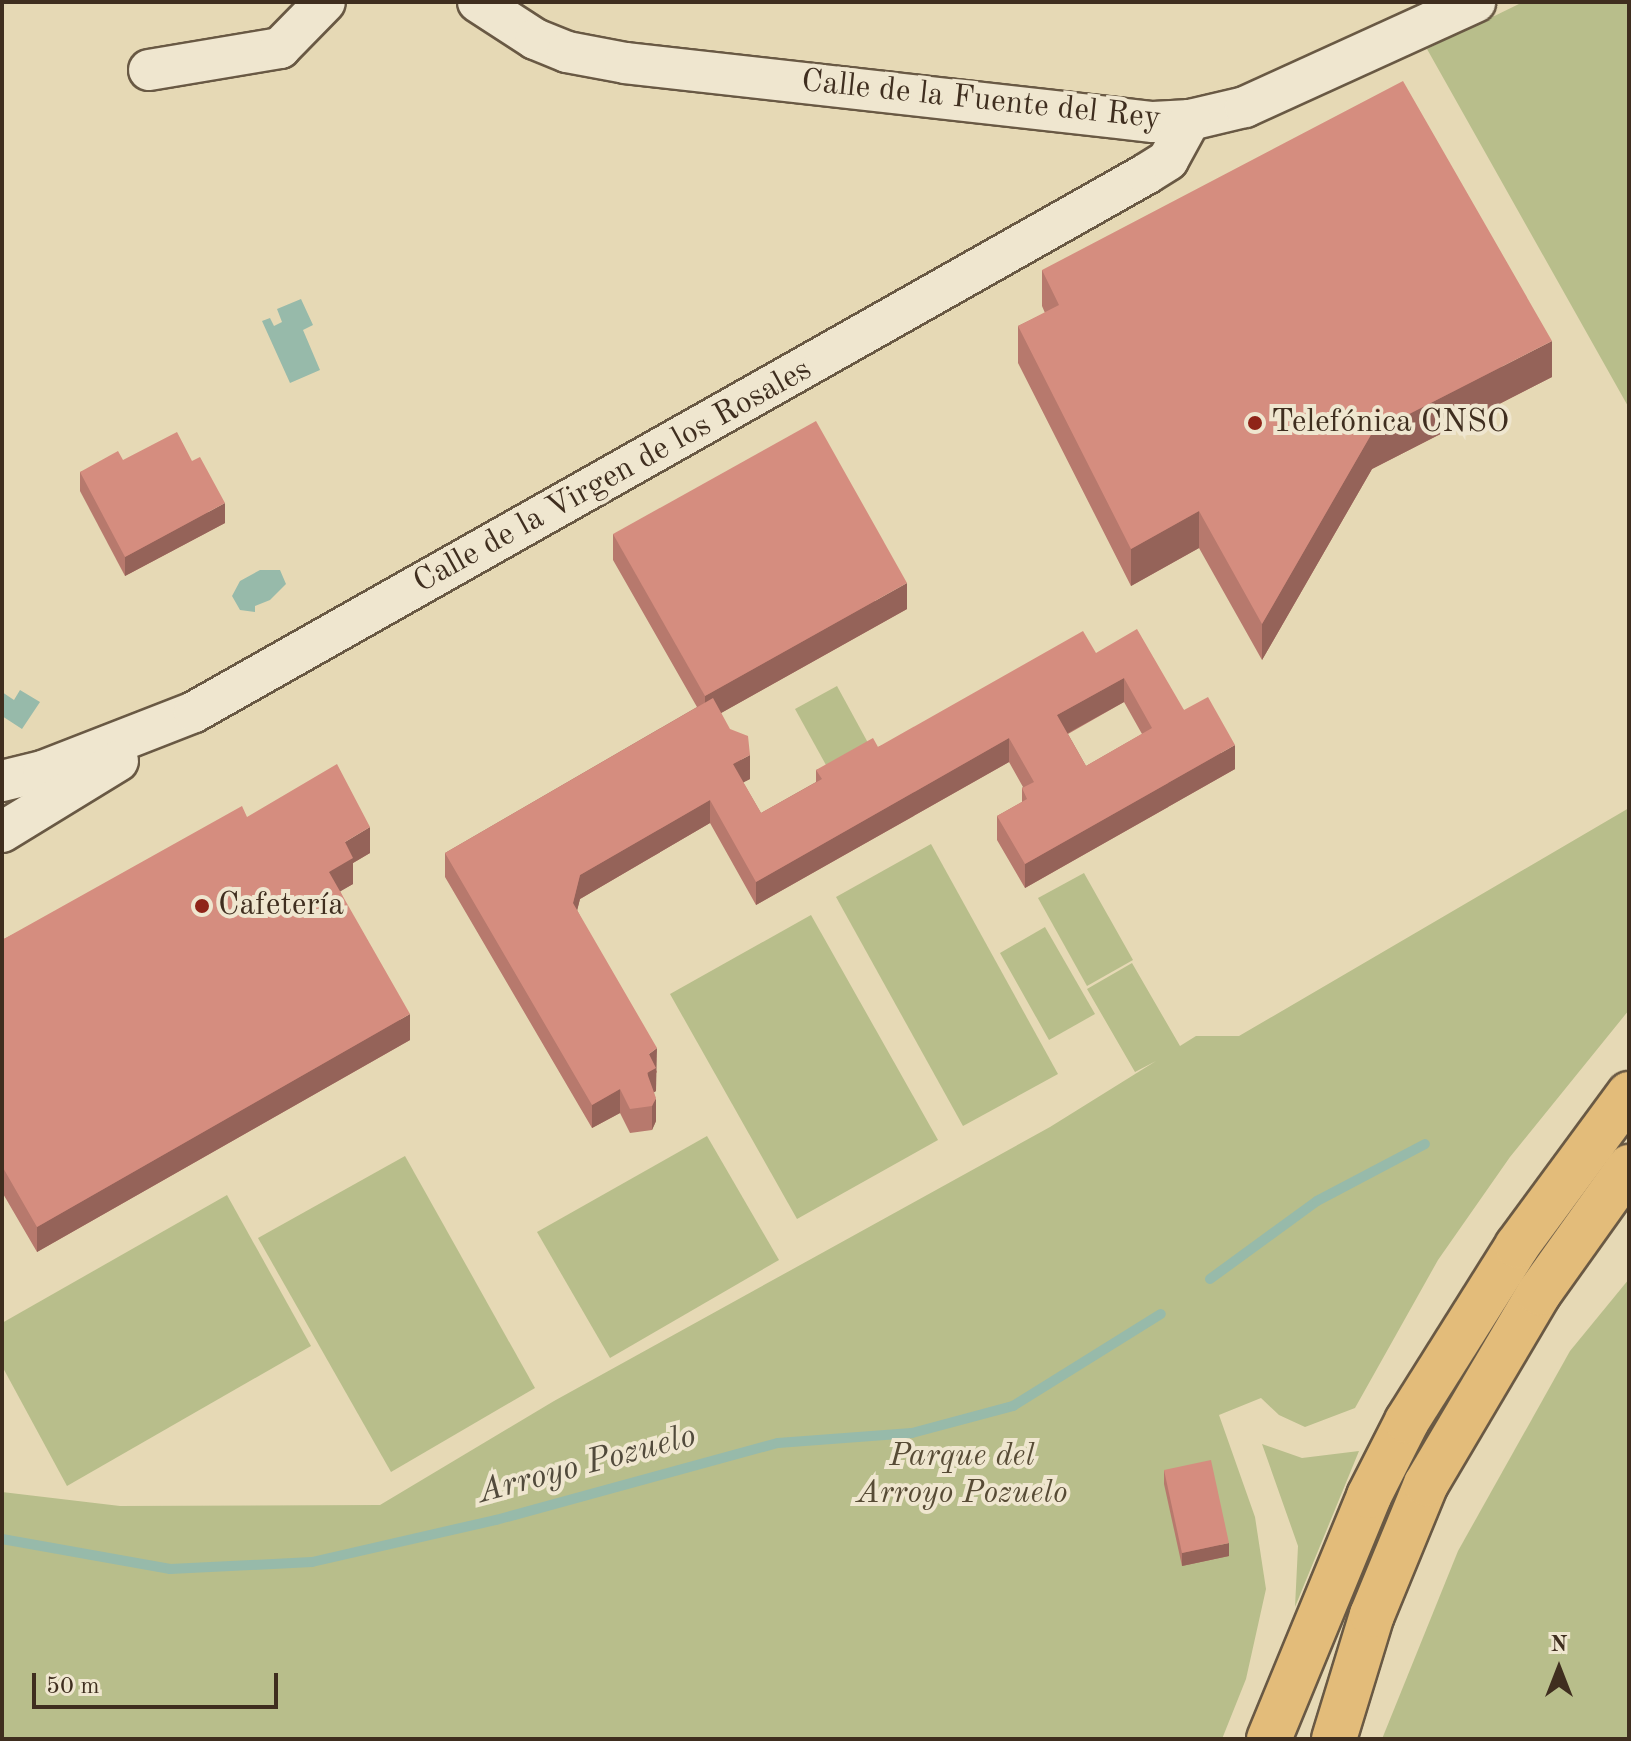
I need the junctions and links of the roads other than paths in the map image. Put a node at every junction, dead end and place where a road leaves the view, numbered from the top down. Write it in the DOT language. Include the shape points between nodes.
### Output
graph roads {
  1 [pos="325,2"];
  2 [pos="478,2"];
  3 [pos="1475,2"];
  4 [pos="149,70"];
  5 [pos="1190,120"];
  6 [pos="194,712"];
  7 [pos="2,781"];
  8 [pos="2,832"];
  9 [pos="1629,1094"];
  10 [pos="1629,1118"];
  11 [pos="1629,1167"];
  12 [pos="1629,1195"];
  13 [pos="1517,1246"];
  14 [pos="1539,1293"];
  15 [pos="1269,1739"];
  16 [pos="1334,1739"];
  1 -- 4 [label="street" via="280,48"];
  2 -- 5 [label="street, Calle de la Fuente del Rey" via="535,39 567,52 625,63 1067,115"];
  3 -- 5 [label="street, Calle de la Fuente del Rey" via="1284,91"];
  5 -- 6 [label="street, Calle de la Virgen de los Rosales" via="1168,160 1146,174"];
  6 -- 7 [label="street, Calle de la Virgen de los Rosales" via="43,771"];
  6 -- 8 [label="street"];
  9 -- 13 [label="highway"];
  10 -- 13 [label="highway"];
  11 -- 14 [label="highway"];
  12 -- 14 [label="highway"];
  13 -- 15 [label="highway" via="1407,1421 1369,1496"];
  14 -- 16 [label="highway" via="1426,1484 1372,1615"];
}
